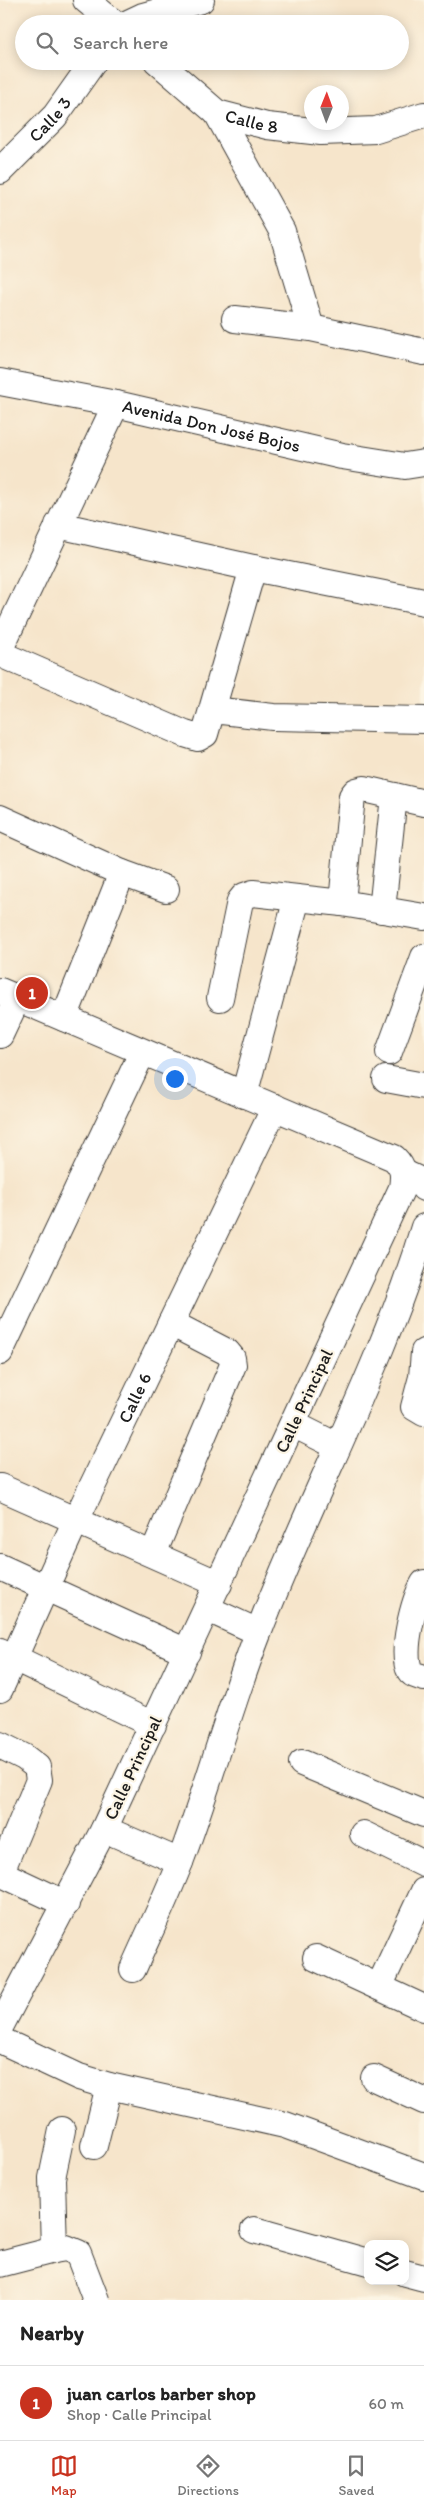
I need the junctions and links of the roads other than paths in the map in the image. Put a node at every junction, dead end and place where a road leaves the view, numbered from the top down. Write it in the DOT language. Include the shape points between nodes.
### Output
graph roads {
  1 [pos="86,0"];
  2 [pos="201,0"];
  3 [pos="104,15"];
  4 [pos="148,15"];
  5 [pos="88,70"];
  6 [pos="167,70"];
  7 [pos="217,113"];
  8 [pos="424,115"];
  9 [pos="2,167"];
  10 [pos="235,319"];
  11 [pos="311,328"];
  12 [pos="424,352"];
  13 [pos="0,382"];
  14 [pos="116,404"];
  15 [pos="424,463"];
  16 [pos="58,524"];
  17 [pos="253,568"];
  18 [pos="424,602"];
  19 [pos="0,649"];
  20 [pos="0,654"];
  21 [pos="213,710"];
  22 [pos="424,720"];
  23 [pos="394,796"];
  24 [pos="424,803"];
  25 [pos="0,818"];
  26 [pos="122,873"];
  27 [pos="166,889"];
  28 [pos="297,898"];
  29 [pos="342,903"];
  30 [pos="382,910"];
  31 [pos="424,917"];
  32 [pos="424,957"];
  33 [pos="8,995"];
  34 [pos="417,995"];
  35 [pos="220,998"];
  36 [pos="64,1018"];
  37 [pos="0,1036"];
  38 [pos="389,1052"];
  39 [pos="142,1053"];
  40 [pos="386,1079"];
  41 [pos="424,1086"];
  42 [pos="244,1095"];
  43 [pos="275,1107"];
  44 [pos="417,1175"];
  45 [pos="424,1227"];
  46 [pos="419,1265"];
  47 [pos="171,1323"];
  48 [pos="0,1352"];
  49 [pos="424,1352"];
  50 [pos="424,1413"];
  51 [pos="293,1424"];
  52 [pos="338,1446"];
  53 [pos="0,1487"];
  54 [pos="76,1520"];
  55 [pos="152,1554"];
  56 [pos="0,1567"];
  57 [pos="424,1582"];
  58 [pos="219,1584"];
  59 [pos="46,1588"];
  60 [pos="208,1609"];
  61 [pos="258,1632"];
  62 [pos="187,1652"];
  63 [pos="7,1654"];
  64 [pos="424,1678"];
  65 [pos="0,1689"];
  66 [pos="153,1725"];
  67 [pos="0,1745"];
  68 [pos="302,1763"];
  69 [pos="424,1814"];
  70 [pos="104,1829"];
  71 [pos="363,1834"];
  72 [pos="180,1862"];
  73 [pos="424,1864"];
  74 [pos="0,1873"];
  75 [pos="424,1891"];
  76 [pos="66,1904"];
  77 [pos="316,1958"];
  78 [pos="133,1969"];
  79 [pos="379,1987"];
  80 [pos="423,2004"];
  81 [pos="0,2027"];
  82 [pos="0,2040"];
  83 [pos="374,2078"];
  84 [pos="109,2086"];
  85 [pos="424,2101"];
  86 [pos="62,2130"];
  87 [pos="94,2146"];
  88 [pos="424,2176"];
  89 [pos="254,2230"];
  90 [pos="54,2250"];
  91 [pos="364,2261"];
  92 [pos="0,2264"];
  93 [pos="409,2274"];
  94 [pos="424,2278"];
  95 [pos="96,2300"];
  1 -- 3 [label="street"];
  2 -- 4 [label="street"];
  5 -- 9 [label="street, Calle 3" via="55,116"];
  6 -- 7 [label="street, Calle 8"];
  7 -- 8 [label="street, Calle 8" via="267,126 321,132 376,130"];
  7 -- 11 [label="street" via="282,231"];
  10 -- 11 [label="street"];
  11 -- 12 [label="street"];
  13 -- 14 [label="street, Avenida Don José Bojos"];
  14 -- 15 [label="street, Avenida Don José Bojos" via="342,456 405,466"];
  14 -- 16 [label="street"];
  16 -- 17 [label="street"];
  16 -- 19 [label="street"];
  17 -- 18 [label="street"];
  17 -- 21 [label="street"];
  20 -- 21 [label="street" via="198,738 205,734"];
  21 -- 22 [label="street" via="273,717"];
  23 -- 24 [label="street"];
  23 -- 29 [label="street" via="364,789 352,796"];
  23 -- 30 [label="street"];
  25 -- 26 [label="street"];
  26 -- 27 [label="street"];
  26 -- 36 [label="street"];
  28 -- 29 [label="street"];
  28 -- 35 [label="street" via="253,893 240,901"];
  28 -- 42 [label="street"];
  29 -- 30 [label="street"];
  30 -- 31 [label="street"];
  32 -- 34 [label="street"];
  33 -- 36 [label="street, Calle Principal"];
  33 -- 37 [label="street"];
  34 -- 38 [label="street"];
  36 -- 39 [label="street, Calle Principal"];
  39 -- 42 [label="street, Calle Principal"];
  39 -- 48 [label="street"];
  40 -- 41 [label="street"];
  42 -- 43 [label="street, Calle Principal"];
  43 -- 44 [label="street, Calle Principal" via="394,1158"];
  43 -- 47 [label="street, Calle 6"];
  44 -- 51 [label="street, Calle Principal" via="402,1188"];
  45 -- 46 [label="street"];
  46 -- 52 [label="street"];
  47 -- 54 [label="street, Calle 6"];
  47 -- 55 [label="street" via="227,1352 233,1365"];
  49 -- 50 [label="street" via="422,1377 414,1407"];
  51 -- 52 [label="street"];
  51 -- 58 [label="street, Calle Principal"];
  52 -- 61 [label="street"];
  53 -- 54 [label="street"];
  54 -- 55 [label="street"];
  54 -- 59 [label="street, Calle 6"];
  55 -- 58 [label="street"];
  56 -- 59 [label="street"];
  57 -- 64 [label="street" via="414,1606 407,1658 410,1671"];
  58 -- 60 [label="street, Calle Principal"];
  59 -- 62 [label="street"];
  59 -- 63 [label="street, Calle 6"];
  60 -- 61 [label="street"];
  60 -- 62 [label="street, Calle Principal"];
  61 -- 72 [label="street"];
  62 -- 66 [label="street, Calle Principal"];
  63 -- 65 [label="street, Calle 6"];
  63 -- 66 [label="street"];
  66 -- 70 [label="street, Calle Principal"];
  67 -- 74 [label="street" via="36,1766 39,1780"];
  68 -- 69 [label="street"];
  70 -- 72 [label="street"];
  70 -- 76 [label="street, Calle Principal"];
  71 -- 73 [label="street"];
  72 -- 78 [label="street"];
  74 -- 76 [label="street"];
  75 -- 79 [label="street"];
  76 -- 81 [label="street, Calle Principal"];
  77 -- 79 [label="street"];
  79 -- 80 [label="street"];
  82 -- 84 [label="street" via="79,2077"];
  83 -- 85 [label="street"];
  84 -- 87 [label="street"];
  84 -- 88 [label="street" via="285,2125"];
  86 -- 90 [label="street" via="52,2178"];
  89 -- 91 [label="street"];
  90 -- 92 [label="street"];
  90 -- 95 [label="street" via="66,2248 78,2253"];
  93 -- 94 [label="street"];
}
